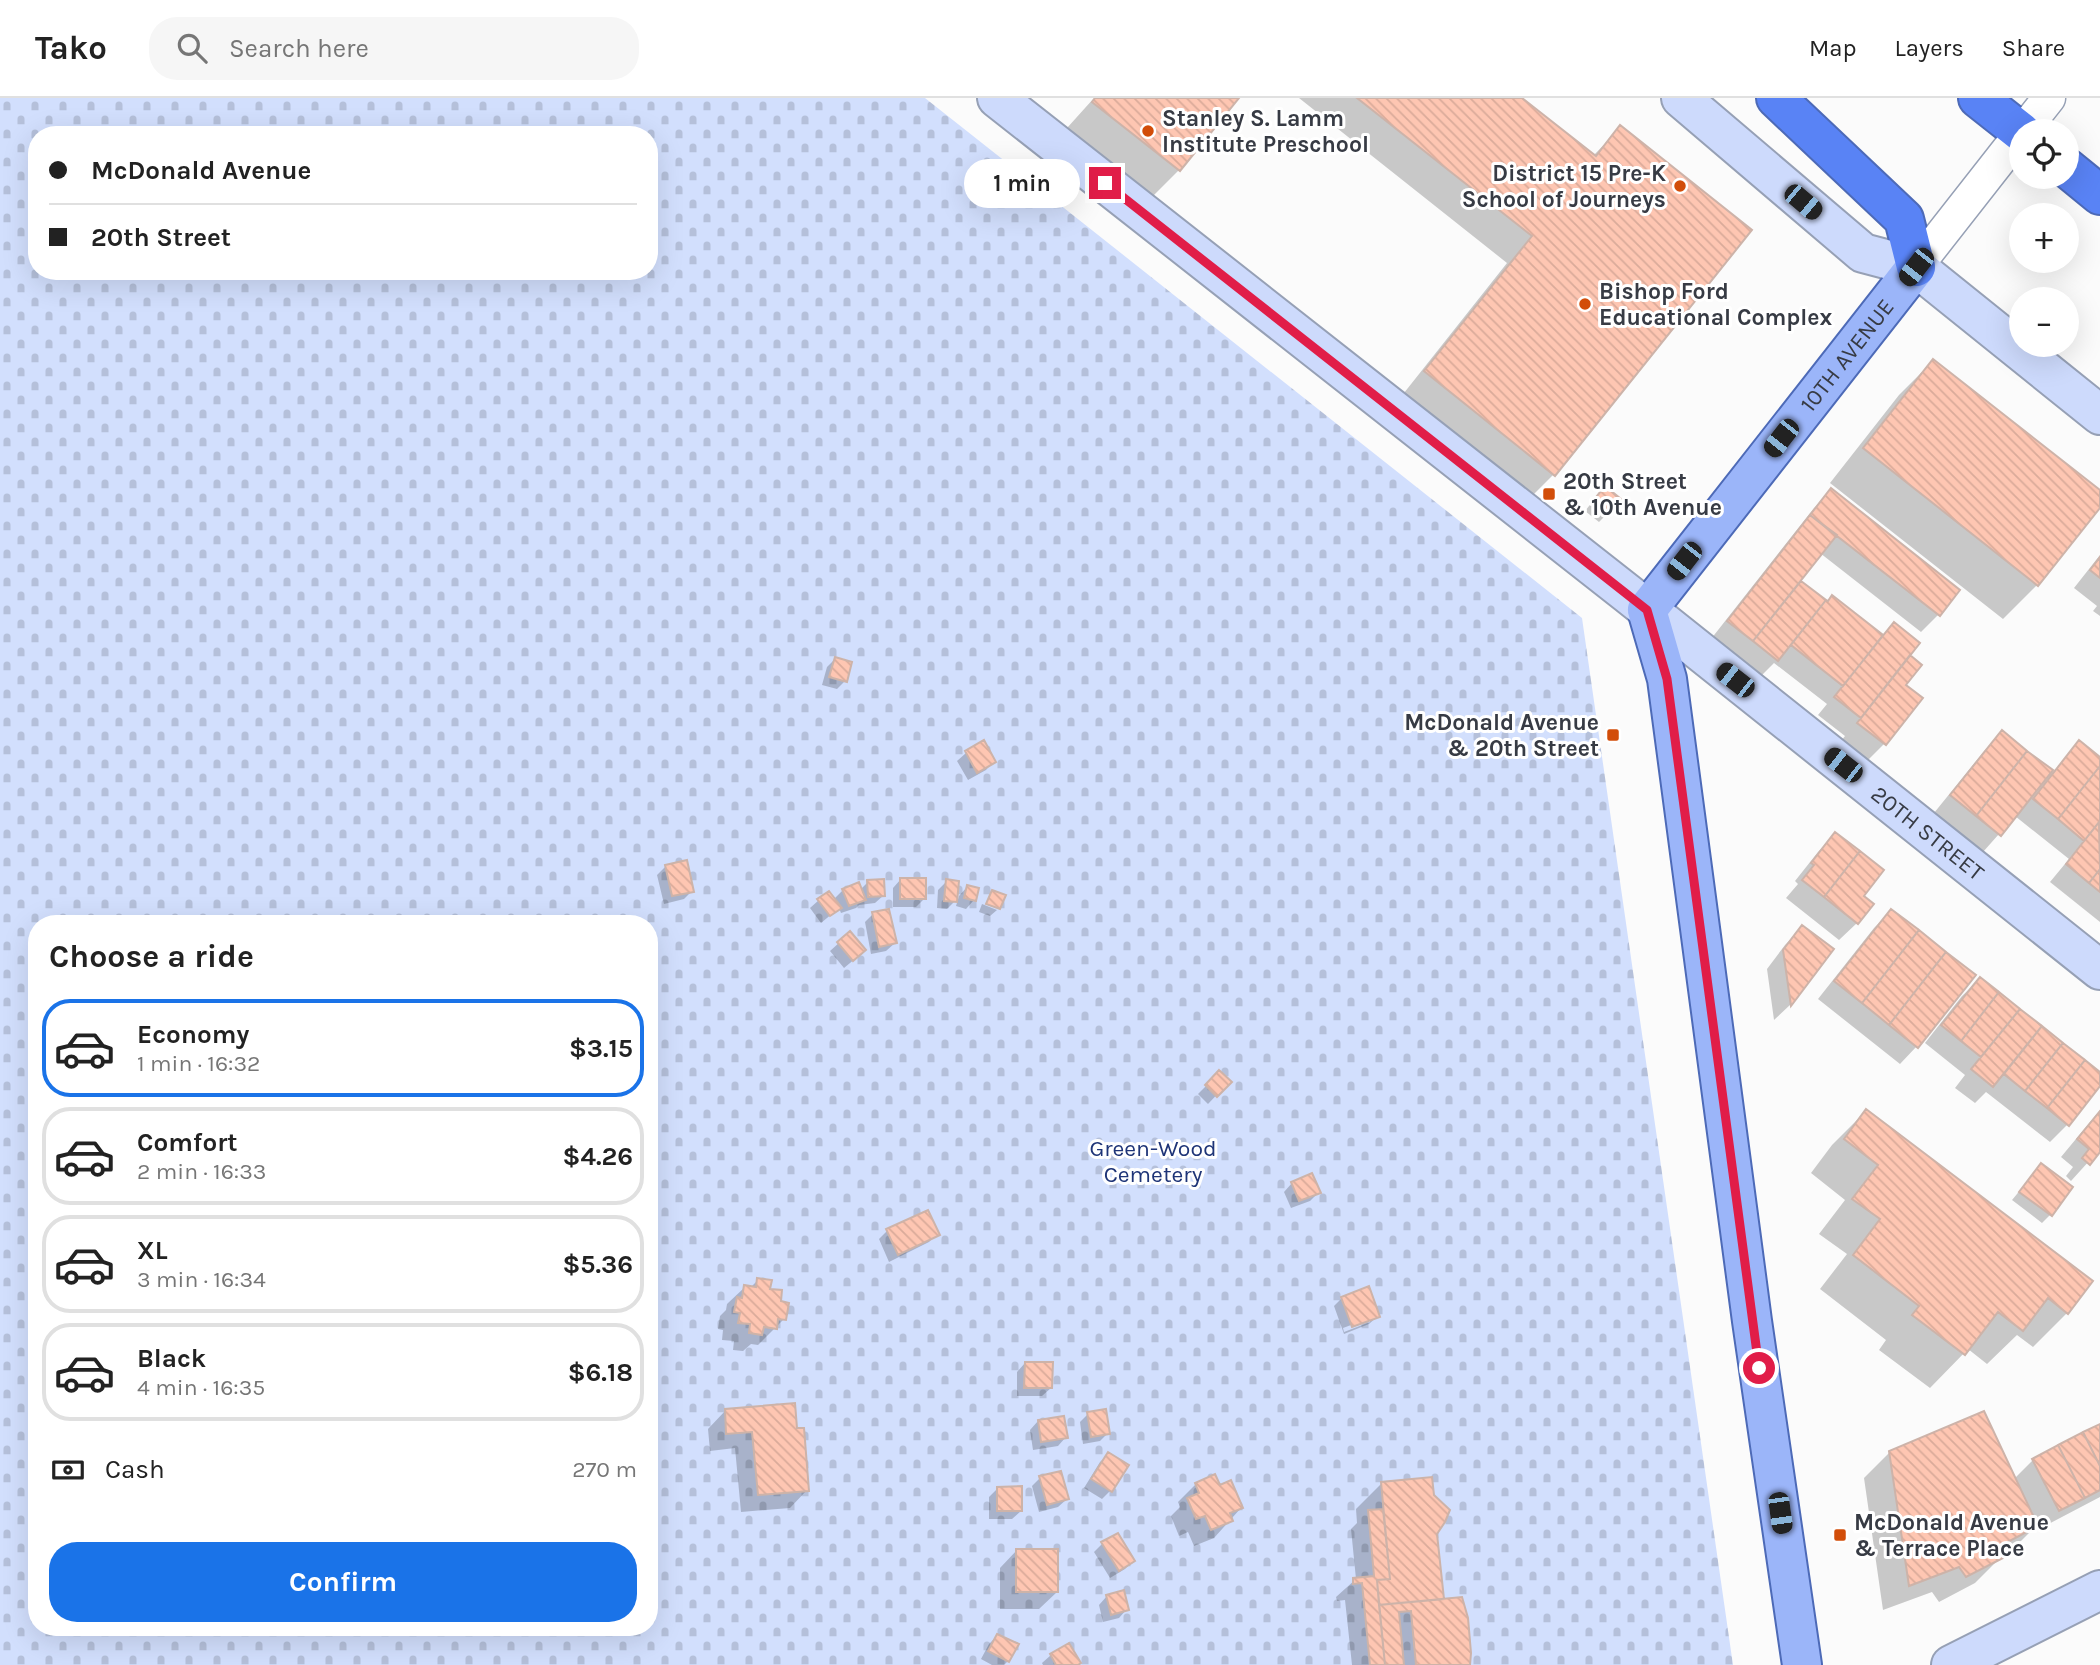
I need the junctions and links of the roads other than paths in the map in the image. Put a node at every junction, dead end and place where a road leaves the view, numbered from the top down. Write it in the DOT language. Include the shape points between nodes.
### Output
graph roads {
  1 [pos="997,98"];
  2 [pos="1681,98"];
  3 [pos="1776,98"];
  4 [pos="1978,98"];
  5 [pos="2049,98"];
  6 [pos="2032,119"];
  7 [pos="2009,122"];
  8 [pos="2009,149"];
  9 [pos="2079,178"];
  10 [pos="2100,195"];
  11 [pos="1916,267"];
  12 [pos="2100,415"];
  13 [pos="1647,610"];
  14 [pos="2100,970"];
  15 [pos="2100,1590"];
  16 [pos="1802,1665"];
  17 [pos="1951,1665"];
  1 -- 13 [label="main road, 20TH STREET"];
  2 -- 11 [label="main road" via="1863,253"];
  3 -- 11 [label="highway" via="1904,219"];
  4 -- 7 [label="highway"];
  5 -- 6 [label="street, 10TH AVENUE"];
  8 -- 11 [label="street, 10TH AVENUE"];
  9 -- 10 [label="highway"];
  11 -- 12 [label="main road"];
  11 -- 13 [label="main road, 10TH AVENUE"];
  13 -- 14 [label="main road, 20TH STREET"];
  13 -- 16 [label="main road" via="1667,679"];
  15 -- 17 [label="main road"];
}
